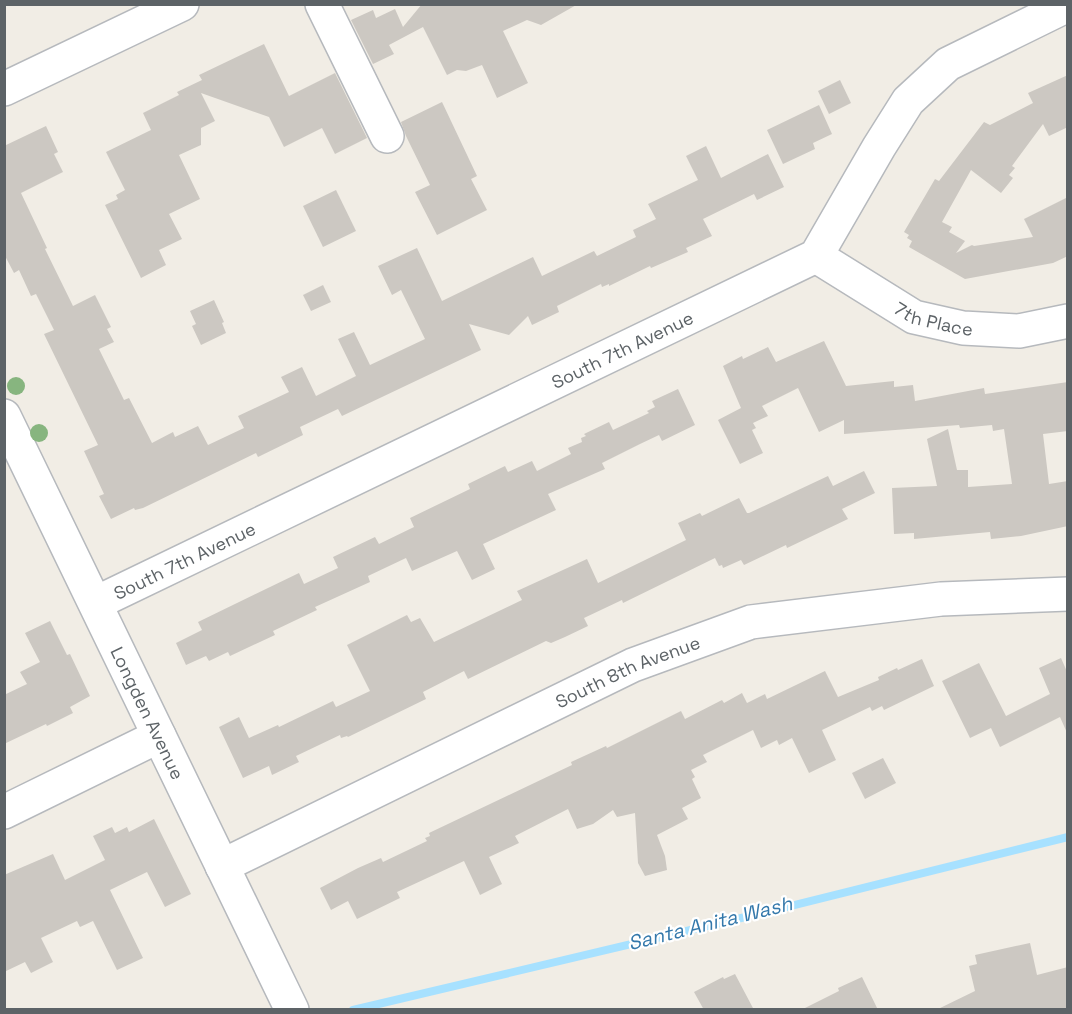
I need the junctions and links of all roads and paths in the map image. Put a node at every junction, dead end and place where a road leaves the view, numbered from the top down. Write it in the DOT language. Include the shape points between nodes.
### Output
graph roads {
  1 [pos="182,4"];
  2 [pos="322,4"];
  3 [pos="1068,5"];
  4 [pos="144,13"];
  5 [pos="4,89"];
  6 [pos="387,136"];
  7 [pos="816,256"];
  8 [pos="1068,321"];
  9 [pos="4,416"];
  10 [pos="1068,594"];
  11 [pos="96,603"];
  12 [pos="159,736"];
  13 [pos="4,812"];
  14 [pos="222,866"];
  15 [pos="289,1003"];
  1 -- 4 [label="street"];
  2 -- 6 [label="street"];
  3 -- 7 [label="street" via="948,63 909,101"];
  4 -- 5 [label="street"];
  7 -- 8 [label="street, 7th Place" via="914,317 963,328 1019,331"];
  7 -- 11 [label="street, South 7th Avenue"];
  9 -- 11 [label="street, Longden Avenue"];
  10 -- 14 [label="street, South 8th Avenue" via="941,599 751,622 633,665"];
  11 -- 12 [label="street, Longden Avenue"];
  12 -- 13 [label="street"];
  12 -- 14 [label="street, Longden Avenue"];
  14 -- 15 [label="street, Longden Avenue"];
}
